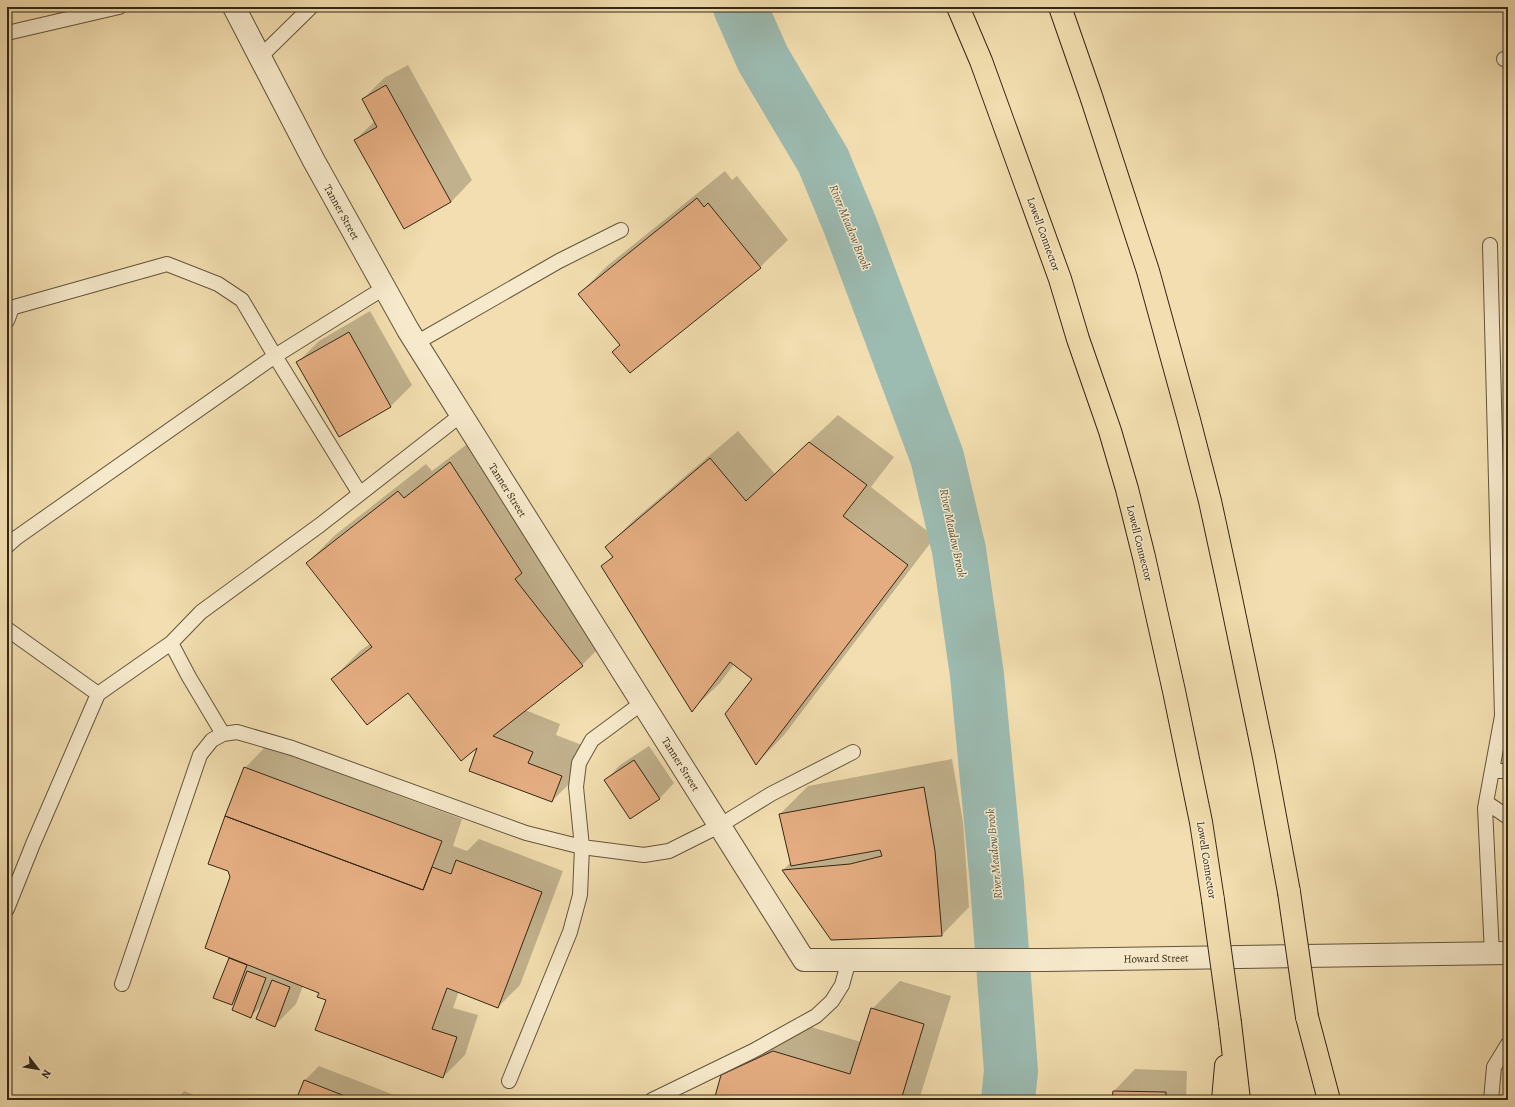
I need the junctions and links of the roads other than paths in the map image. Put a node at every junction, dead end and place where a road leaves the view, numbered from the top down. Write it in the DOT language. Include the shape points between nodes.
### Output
graph roads {
  1 [pos="118,7"];
  2 [pos="234,7"];
  3 [pos="311,7"];
  4 [pos="958,7"];
  5 [pos="1060,7"];
  6 [pos="7,32"];
  7 [pos="260,57"];
  8 [pos="621,230"];
  9 [pos="1490,245"];
  10 [pos="384,288"];
  11 [pos="9,308"];
  12 [pos="7,321"];
  13 [pos="416,343"];
  14 [pos="275,356"];
  15 [pos="461,415"];
  16 [pos="360,494"];
  17 [pos="10,539"];
  18 [pos="7,629"];
  19 [pos="171,642"];
  20 [pos="98,694"];
  21 [pos="642,703"];
  22 [pos="223,734"];
  23 [pos="853,752"];
  24 [pos="1492,771"];
  25 [pos="1508,771"];
  26 [pos="1487,803"];
  27 [pos="1508,817"];
  28 [pos="720,826"];
  29 [pos="582,847"];
  30 [pos="7,909"];
  31 [pos="1500,954"];
  32 [pos="804,960"];
  33 [pos="849,960"];
  34 [pos="122,984"];
  35 [pos="1307,1017"];
  36 [pos="1230,1023"];
  37 [pos="1508,1044"];
  38 [pos="509,1081"];
  39 [pos="652,1100"];
  40 [pos="1223,1100"];
  41 [pos="1240,1100"];
  42 [pos="1313,1100"];
  43 [pos="1329,1100"];
  44 [pos="1491,1100"];
  1 -- 6 [label="lane"];
  2 -- 7 [label="street, Tanner Street"];
  3 -- 7 [label="lane"];
  4 -- 36 [label="highway, Lowell Connector, bridge" via="981,61 1060,279 1127,489 1146,564 1202,822"];
  5 -- 35 [label="highway, bridge" via="1148,271 1210,501 1290,892"];
  7 -- 10 [label="street, Tanner Street"];
  8 -- 13 [label="lane" via="559,261"];
  9 -- 24 [label="lane" via="1502,716"];
  10 -- 13 [label="street, Tanner Street"];
  10 -- 14 [label="lane"];
  11 -- 12 [label="lane"];
  11 -- 14 [label="lane" via="167,264 218,284 242,300"];
  13 -- 15 [label="street, Tanner Street"];
  14 -- 16 [label="lane"];
  14 -- 17 [label="lane"];
  15 -- 16 [label="lane"];
  15 -- 21 [label="street, Tanner Street"];
  16 -- 19 [label="lane" via="201,612"];
  18 -- 20 [label="lane"];
  19 -- 20 [label="lane"];
  19 -- 22 [label="lane"];
  20 -- 30 [label="lane" via="32,844"];
  21 -- 28 [label="street, Tanner Street"];
  21 -- 29 [label="lane" via="592,740 579,763 576,787"];
  22 -- 29 [label="lane" via="237,732 292,748 526,833"];
  22 -- 34 [label="lane" via="212,740 200,755"];
  23 -- 28 [label="lane" via="771,794"];
  24 -- 25 [label="lane"];
  24 -- 26 [label="lane"];
  26 -- 27 [label="lane"];
  26 -- 31 [label="lane"];
  28 -- 29 [label="lane" via="669,851 644,855"];
  28 -- 32 [label="street, Tanner Street"];
  29 -- 38 [label="lane" via="580,895 570,932"];
  31 -- 33 [label="street, Howard Street"];
  32 -- 33 [label="street, Howard Street"];
  33 -- 39 [label="lane" via="836,996 816,1016 753,1052"];
  35 -- 42 [label="highway"];
  35 -- 43 [label="highway"];
  36 -- 40 [label="highway"];
  36 -- 41 [label="highway, Lowell Connector"];
  37 -- 44 [label="lane" via="1494,1067"];
}
